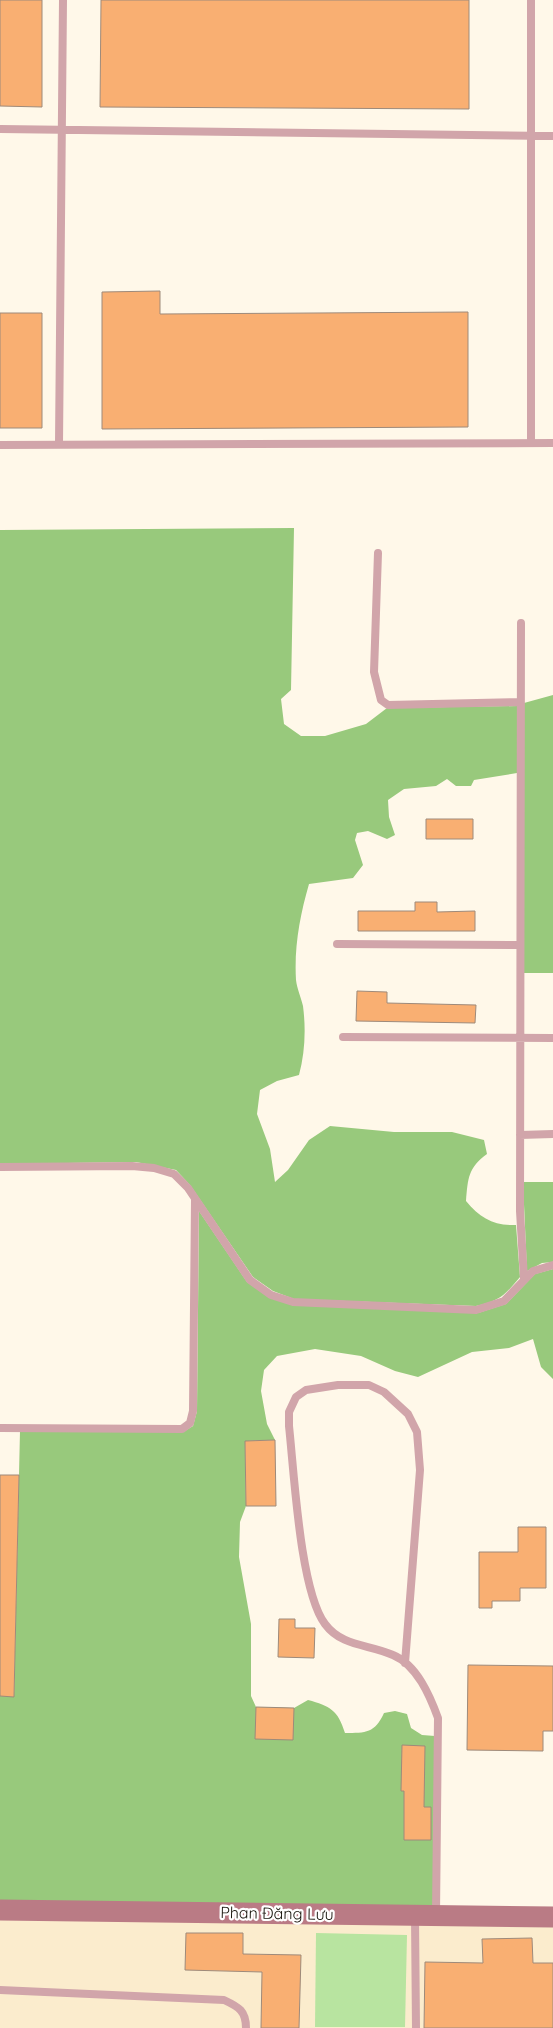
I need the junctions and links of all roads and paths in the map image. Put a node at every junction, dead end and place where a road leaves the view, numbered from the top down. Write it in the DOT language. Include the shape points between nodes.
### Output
graph roads {
  1 [pos="63,0"];
  2 [pos="532,0"];
  3 [pos="62,128"];
  4 [pos="0,129"];
  5 [pos="532,136"];
  6 [pos="553,136"];
  7 [pos="531,443"];
  8 [pos="553,443"];
  9 [pos="0,444"];
  10 [pos="59,444"];
  11 [pos="378,553"];
  12 [pos="521,623"];
  13 [pos="520,702"];
  14 [pos="337,944"];
  15 [pos="520,945"];
  16 [pos="343,1038"];
  17 [pos="520,1038"];
  18 [pos="553,1038"];
  19 [pos="520,1134"];
  20 [pos="553,1134"];
  21 [pos="0,1167"];
  22 [pos="196,1200"];
  23 [pos="553,1265"];
  24 [pos="524,1279"];
  25 [pos="0,1428"];
  26 [pos="405,1663"];
  27 [pos="0,1910"];
  28 [pos="415,1915"];
  29 [pos="436,1915"];
  30 [pos="553,1917"];
  31 [pos="0,1990"];
  32 [pos="246,2028"];
  33 [pos="416,2028"];
  1 -- 3 [label="lane"];
  2 -- 5 [label="lane"];
  3 -- 4 [label="lane"];
  3 -- 5 [label="lane"];
  3 -- 10 [label="lane"];
  5 -- 6 [label="lane"];
  5 -- 7 [label="lane"];
  7 -- 8 [label="lane"];
  7 -- 10 [label="lane"];
  9 -- 10 [label="lane"];
  11 -- 13 [label="lane" via="374,672 381,700 388,705"];
  12 -- 13 [label="lane"];
  13 -- 15 [label="lane"];
  14 -- 15 [label="lane"];
  15 -- 17 [label="lane"];
  16 -- 17 [label="lane"];
  17 -- 18 [label="lane"];
  17 -- 19 [label="lane"];
  19 -- 20 [label="lane"];
  19 -- 24 [label="lane" via="520,1239"];
  21 -- 22 [label="lane" via="154,1168 174,1174"];
  22 -- 24 [label="lane" via="250,1280 271,1294 293,1302 476,1310 504,1301"];
  22 -- 25 [label="lane" via="193,1411 190,1423 182,1429"];
  23 -- 24 [label="lane" via="533,1271"];
  26 -- 26 [label="lane" via="392,1655 354,1645 338,1636 324,1624 312,1600 289,1426 289,1412 296,1397 306,1390 369,1385 397,1402 417,1432 420,1470"];
  26 -- 29 [label="lane" via="430,1696 438,1718"];
  27 -- 28 [label="street, Phan Đăng Lưu"];
  28 -- 29 [label="street, Phan Đăng Lưu"];
  28 -- 33 [label="lane"];
  29 -- 30 [label="street, Phan Đăng Lưu"];
  31 -- 32 [label="lane" via="224,2000 239,2007 246,2016"];
}
